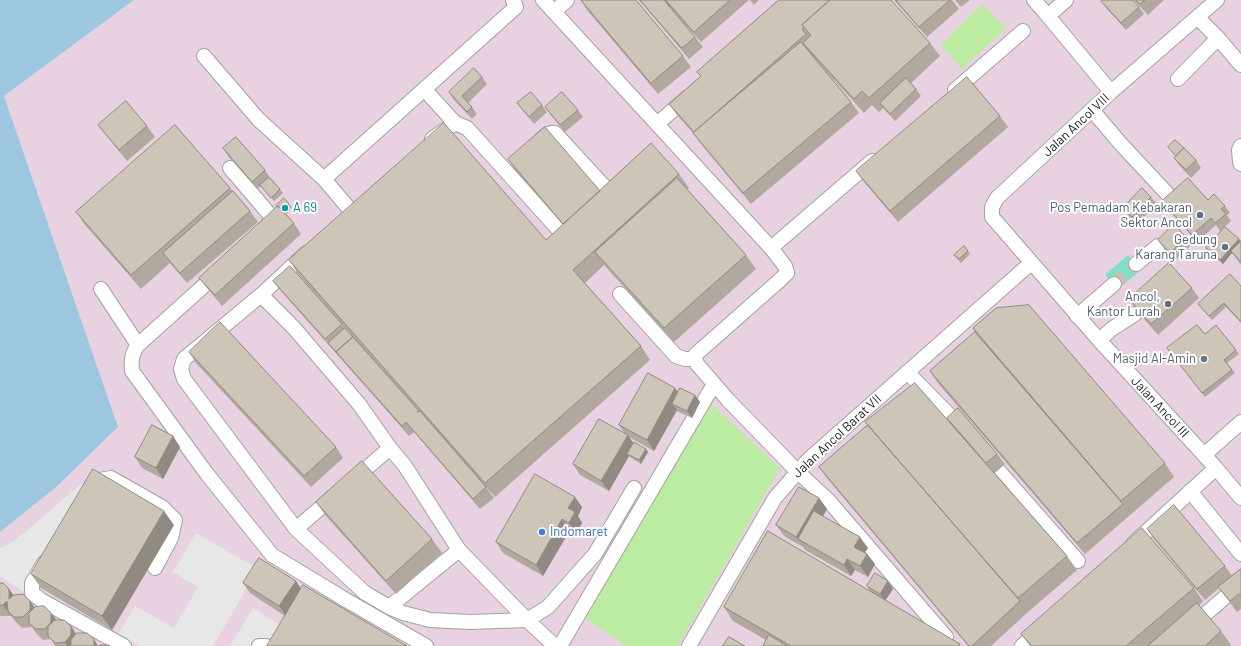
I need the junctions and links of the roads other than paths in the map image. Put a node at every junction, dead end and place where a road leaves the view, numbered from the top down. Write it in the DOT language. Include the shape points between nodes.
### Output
graph roads {
  1 [pos="514,0"];
  2 [pos="543,0"];
  3 [pos="567,0"];
  4 [pos="1034,0"];
  5 [pos="1066,0"];
  6 [pos="1218,0"];
  7 [pos="554,12"];
  8 [pos="1048,16"];
  9 [pos="1198,18"];
  10 [pos="1023,31"];
  11 [pos="1218,38"];
  12 [pos="204,56"];
  13 [pos="1241,64"];
  14 [pos="1178,79"];
  15 [pos="698,88"];
  16 [pos="424,89"];
  17 [pos="1110,92"];
  18 [pos="945,98"];
  19 [pos="1092,110"];
  20 [pos="455,124"];
  21 [pos="657,124"];
  22 [pos="1241,146"];
  23 [pos="422,148"];
  24 [pos="885,150"];
  25 [pos="528,153"];
  26 [pos="517,163"];
  27 [pos="1241,164"];
  28 [pos="230,168"];
  29 [pos="507,173"];
  30 [pos="324,179"];
  31 [pos="614,196"];
  32 [pos="363,200"];
  33 [pos="1174,201"];
  34 [pos="351,211"];
  35 [pos="340,222"];
  36 [pos="558,229"];
  37 [pos="256,239"];
  38 [pos="318,243"];
  39 [pos="1158,246"];
  40 [pos="770,248"];
  41 [pos="1031,263"];
  42 [pos="1136,264"];
  43 [pos="226,266"];
  44 [pos="1114,284"];
  45 [pos="101,289"];
  46 [pos="620,294"];
  47 [pos="261,295"];
  48 [pos="1135,314"];
  49 [pos="1077,316"];
  50 [pos="1099,340"];
  51 [pos="138,345"];
  52 [pos="695,360"];
  53 [pos="907,372"];
  54 [pos="714,384"];
  55 [pos="1241,422"];
  56 [pos="958,424"];
  57 [pos="390,448"];
  58 [pos="1204,455"];
  59 [pos="1216,468"];
  60 [pos="998,470"];
  61 [pos="797,471"];
  62 [pos="634,488"];
  63 [pos="1190,491"];
  64 [pos="84,496"];
  65 [pos="1241,498"];
  66 [pos="296,529"];
  67 [pos="52,550"];
  68 [pos="459,550"];
  69 [pos="1241,554"];
  70 [pos="1120,555"];
  71 [pos="1078,561"];
  72 [pos="155,568"];
  73 [pos="1241,583"];
  74 [pos="317,598"];
  75 [pos="389,607"];
  76 [pos="1051,619"];
  77 [pos="527,620"];
  78 [pos="946,637"];
  79 [pos="124,646"];
  80 [pos="258,646"];
  81 [pos="266,646"];
  82 [pos="404,646"];
  83 [pos="426,646"];
  84 [pos="555,646"];
  85 [pos="560,646"];
  86 [pos="689,646"];
  87 [pos="1022,646"];
  88 [pos="1168,646"];
  1 -- 16 [label="street" via="516,7"];
  2 -- 7 [label="street"];
  3 -- 7 [label="street"];
  4 -- 8 [label="street"];
  5 -- 8 [label="street"];
  6 -- 9 [label="street, Jalan Ancol VIII"];
  7 -- 21 [label="street"];
  8 -- 17 [label="street"];
  9 -- 11 [label="street"];
  9 -- 17 [label="street, Jalan Ancol VIII"];
  10 -- 18 [label="street"];
  11 -- 13 [label="street"];
  11 -- 14 [label="street"];
  12 -- 30 [label="street" via="259,120"];
  15 -- 21 [label="street"];
  16 -- 20 [label="street"];
  16 -- 30 [label="street"];
  17 -- 19 [label="street, Jalan Ancol VIII"];
  19 -- 33 [label="street"];
  19 -- 41 [label="street, Jalan Ancol VIII" via="997,198 992,207 992,217"];
  20 -- 23 [label="street"];
  20 -- 29 [label="street" via="466,128"];
  21 -- 40 [label="street"];
  22 -- 27 [label="street"];
  24 -- 40 [label="street"];
  25 -- 31 [label="street" via="548,133 555,133"];
  26 -- 29 [label="street"];
  28 -- 37 [label="street" via="270,215 268,229"];
  29 -- 36 [label="street"];
  30 -- 34 [label="street"];
  32 -- 34 [label="street"];
  34 -- 35 [label="street"];
  38 -- 47 [label="street"];
  39 -- 42 [label="street"];
  40 -- 52 [label="street" via="785,266 787,273 695,355"];
  41 -- 49 [label="street, Jalan Ancol III"];
  41 -- 53 [label="street, Jalan Ancol Barat VII"];
  43 -- 51 [label="street"];
  44 -- 49 [label="street"];
  45 -- 51 [label="street"];
  46 -- 52 [label="street" via="676,356"];
  47 -- 57 [label="street" via="327,366 359,404"];
  47 -- 66 [label="street" via="184,359 181,369 184,379"];
  48 -- 50 [label="street"];
  49 -- 50 [label="street, Jalan Ancol III"];
  50 -- 58 [label="street, Jalan Ancol III"];
  51 -- 83 [label="street" via="133,352 132,371 207,474 272,555"];
  52 -- 54 [label="street"];
  53 -- 56 [label="street"];
  53 -- 61 [label="street, Jalan Ancol Barat VII"];
  54 -- 61 [label="street"];
  54 -- 85 [label="street"];
  55 -- 58 [label="street"];
  57 -- 66 [label="street"];
  57 -- 68 [label="street" via="405,466"];
  58 -- 59 [label="street, Jalan Ancol III"];
  59 -- 63 [label="street"];
  59 -- 65 [label="street, Jalan Ancol III"];
  60 -- 71 [label="street"];
  61 -- 78 [label="street" via="841,514"];
  61 -- 86 [label="street, Jalan Ancol Barat VII" via="775,498"];
  62 -- 77 [label="street" via="595,554 548,607"];
  63 -- 69 [label="street"];
  63 -- 70 [label="street"];
  64 -- 72 [label="street" via="87,490 100,480 111,478 162,507 175,520 171,538"];
  66 -- 75 [label="street" via="365,593"];
  67 -- 79 [label="street" via="32,583 32,593"];
  68 -- 75 [label="street"];
  68 -- 77 [label="street"];
  73 -- 88 [label="street"];
  74 -- 82 [label="street" via="323,598"];
  75 -- 77 [label="street" via="430,620"];
  76 -- 87 [label="street"];
  77 -- 84 [label="street"];
  80 -- 81 [label="street"];
}
